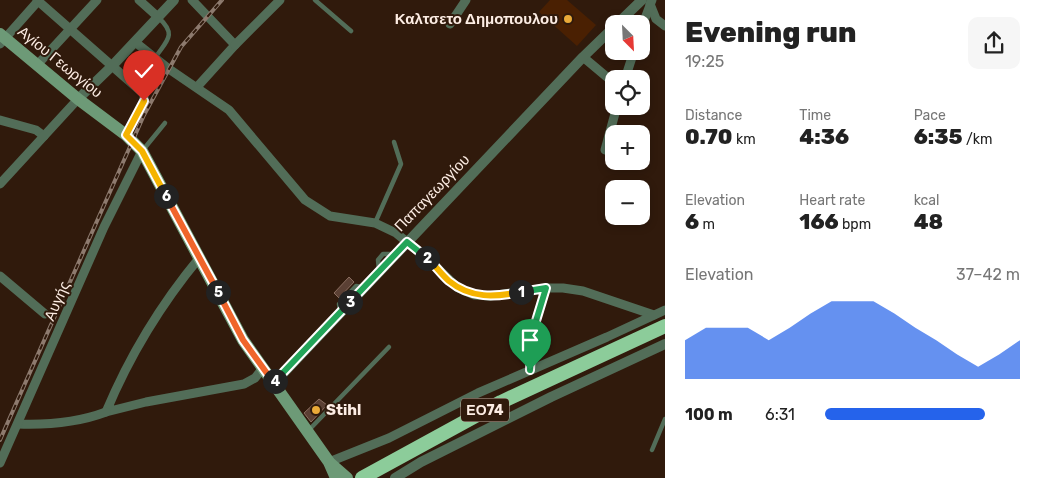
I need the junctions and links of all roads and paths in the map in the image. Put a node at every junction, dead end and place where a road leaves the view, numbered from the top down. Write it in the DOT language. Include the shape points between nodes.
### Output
graph roads {
  1 [pos="38,0"];
  2 [pos="97,0"];
  3 [pos="139,0"];
  4 [pos="174,0"];
  5 [pos="192,0"];
  6 [pos="280,0"];
  7 [pos="315,0"];
  8 [pos="466,0"];
  9 [pos="648,1"];
  10 [pos="629,15"];
  11 [pos="644,15"];
  12 [pos="158,17"];
  13 [pos="450,24"];
  14 [pos="665,26"];
  15 [pos="70,28"];
  16 [pos="350,30"];
  17 [pos="605,36"];
  18 [pos="2,38"];
  19 [pos="135,42"];
  20 [pos="236,44"];
  21 [pos="583,57"];
  22 [pos="155,58"];
  23 [pos="38,64"];
  24 [pos="113,65"];
  25 [pos="605,75"];
  26 [pos="197,88"];
  27 [pos="78,99"];
  28 [pos="0,120"];
  29 [pos="166,123"];
  30 [pos="126,135"];
  31 [pos="44,136"];
  32 [pos="394,142"];
  33 [pos="142,151"];
  34 [pos="0,184"];
  35 [pos="375,224"];
  36 [pos="407,242"];
  37 [pos="200,257"];
  38 [pos="0,276"];
  39 [pos="546,288"];
  40 [pos="665,310"];
  41 [pos="44,314"];
  42 [pos="654,315"];
  43 [pos="665,326"];
  44 [pos="665,344"];
  45 [pos="389,347"];
  46 [pos="263,368"];
  47 [pos="530,370"];
  48 [pos="274,383"];
  49 [pos="106,412"];
  50 [pos="665,419"];
  51 [pos="18,424"];
  52 [pos="307,432"];
  53 [pos="652,450"];
  54 [pos="0,463"];
  55 [pos="331,473"];
  56 [pos="347,478"];
  57 [pos="362,478"];
  58 [pos="395,478"];
  1 -- 15 [label="street"];
  1 -- 18 [label="street"];
  2 -- 15 [label="street"];
  3 -- 12 [label="street"];
  4 -- 12 [label="street"];
  5 -- 20 [label="street"];
  6 -- 20 [label="street"];
  7 -- 16 [label="lane"];
  8 -- 13 [label="street"];
  9 -- 10 [label="street"];
  9 -- 11 [label="street"];
  9 -- 14 [label="street" via="656,18"];
  12 -- 19 [label="street"];
  12 -- 22 [label="lane" via="170,31"];
  15 -- 23 [label="street"];
  15 -- 24 [label="street"];
  17 -- 21 [label="street, Παπαγεωργίου"];
  18 -- 23 [label="main road, Αγίου Γεωργίου"];
  19 -- 22 [label="street"];
  19 -- 24 [label="street"];
  20 -- 26 [label="street"];
  21 -- 25 [label="street"];
  21 -- 36 [label="street, Παπαγεωργίου"];
  22 -- 26 [label="street"];
  23 -- 27 [label="main road, Αγίου Γεωργίου"];
  24 -- 27 [label="street"];
  24 -- 30 [label="street" via="144,94 144,101"];
  26 -- 35 [label="street" via="229,110 305,200 330,216"];
  27 -- 30 [label="main road, Αγίου Γεωργίου"];
  27 -- 31 [label="street"];
  28 -- 31 [label="street" via="36,130"];
  29 -- 33 [label="lane"];
  30 -- 33 [label="main road, Αγίου Γεωργίου"];
  31 -- 34 [label="street"];
  32 -- 35 [label="lane" via="402,164"];
  33 -- 37 [label="main road, Αγίου Γεωργίου"];
  33 -- 51 [label="street, Αυγής" via="104,227"];
  35 -- 36 [label="street"];
  36 -- 39 [label="street" via="453,284 474,295 505,295"];
  36 -- 48 [label="street, Παπαγεωργίου"];
  37 -- 46 [label="main road, Αγίου Γεωργίου" via="243,340"];
  37 -- 49 [label="street" via="169,296 118,384"];
  38 -- 41 [label="street"];
  39 -- 42 [label="street" via="582,291"];
  39 -- 47 [label="street" via="532,334"];
  40 -- 42 [label="street"];
  42 -- 47 [label="street"];
  43 -- 57 [label="highway, ΕΟ74" via="501,402"];
  44 -- 58 [label="street" via="551,397"];
  45 -- 52 [label="lane"];
  46 -- 48 [label="main road, Αγίου Γεωργίου"];
  46 -- 49 [label="street" via="244,384"];
  47 -- 55 [label="street" via="389,438"];
  48 -- 52 [label="main road, Αγίου Γεωργίου"];
  49 -- 51 [label="street" via="74,422"];
  50 -- 53 [label="lane"];
  51 -- 54 [label="street, Αυγής"];
  52 -- 55 [label="main road, Αγίου Γεωργίου"];
  55 -- 56 [label="main road, Αγίου Γεωργίου"];
}
